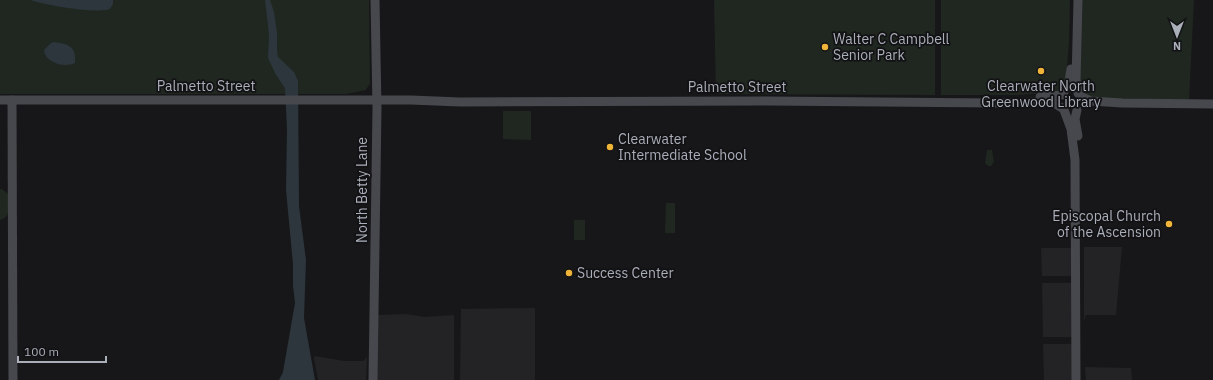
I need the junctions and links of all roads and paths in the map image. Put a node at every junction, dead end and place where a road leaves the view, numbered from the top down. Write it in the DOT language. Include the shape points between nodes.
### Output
graph roads {
  1 [pos="375,0"];
  2 [pos="1073,0"];
  3 [pos="1078,0"];
  4 [pos="1063,93"];
  5 [pos="1079,95"];
  6 [pos="0,100"];
  7 [pos="12,100"];
  8 [pos="377,100"];
  9 [pos="411,100"];
  10 [pos="1122,103"];
  11 [pos="1213,104"];
  12 [pos="1078,108"];
  13 [pos="1063,109"];
  14 [pos="13,380"];
  15 [pos="374,380"];
  16 [pos="1076,380"];
  17 [pos="1081,380"];
  1 -- 8 [label="street, North Betty Lane"];
  2 -- 4 [label="street" via="1070,78"];
  3 -- 5 [label="street" via="1076,80"];
  4 -- 5 [label="street" via="1071,90"];
  4 -- 9 [label="street, Palmetto Street" via="1048,97 1003,99 431,97"];
  4 -- 13 [label="street" via="1060,101"];
  5 -- 10 [label="street" via="1091,101"];
  5 -- 12 [label="street" via="1081,100"];
  6 -- 7 [label="street, Palmetto Street"];
  7 -- 8 [label="street, Palmetto Street"];
  7 -- 14 [label="street"];
  8 -- 9 [label="street, Palmetto Street"];
  8 -- 15 [label="street, North Betty Lane"];
  9 -- 13 [label="street, Palmetto Street" via="1042,102 1054,103"];
  10 -- 11 [label="street"];
  10 -- 12 [label="street"];
  12 -- 13 [label="street" via="1071,112"];
  12 -- 17 [label="street" via="1076,119 1081,175"];
  13 -- 16 [label="street" via="1071,129 1075,160"];
}
